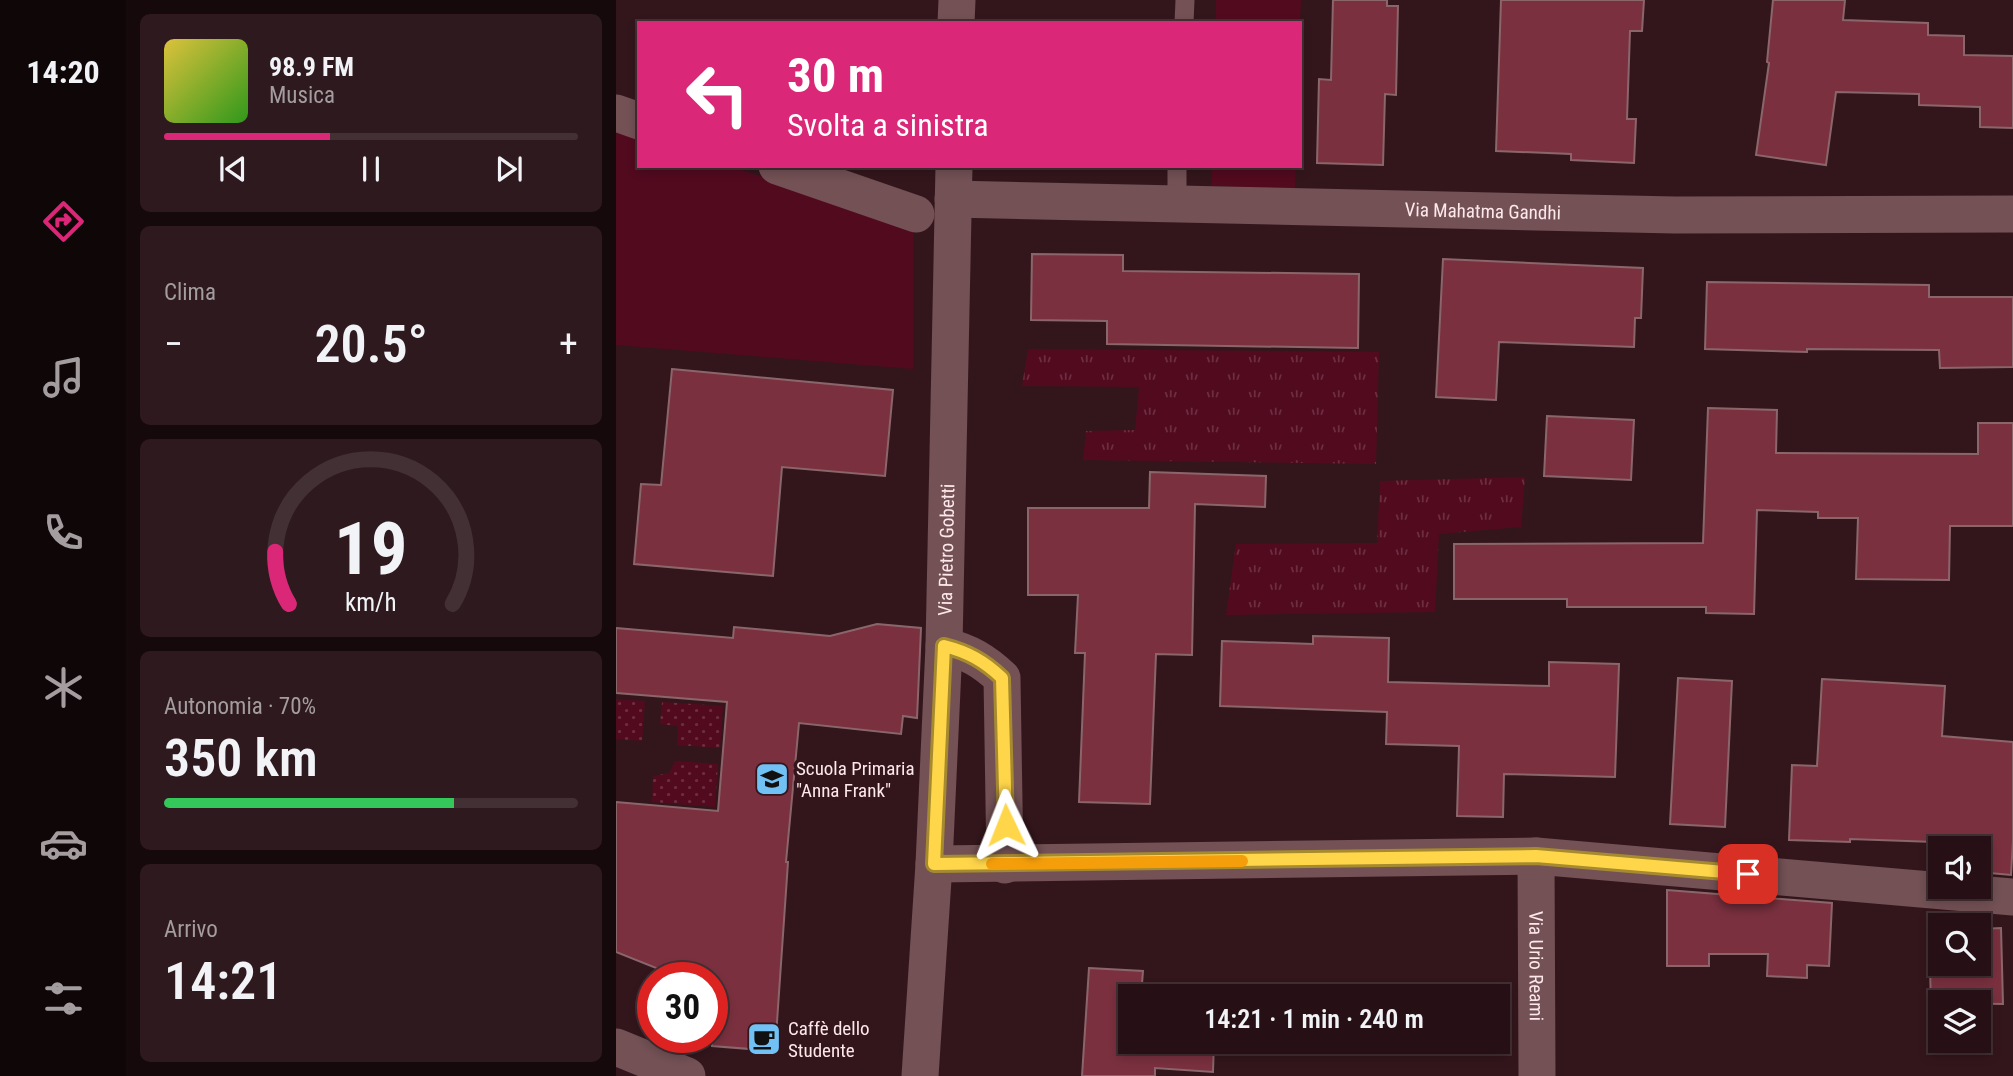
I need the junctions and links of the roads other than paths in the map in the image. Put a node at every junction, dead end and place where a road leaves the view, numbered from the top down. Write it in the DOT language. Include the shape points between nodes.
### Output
graph roads {
  1 [pos="957,0"];
  2 [pos="1185,0"];
  3 [pos="956,21"];
  4 [pos="1184,21"];
  5 [pos="616,113"];
  6 [pos="637,120"];
  7 [pos="782,168"];
  8 [pos="1177,168"];
  9 [pos="953,183"];
  10 [pos="1177,204"];
  11 [pos="915,214"];
  12 [pos="2013,214"];
  13 [pos="944,646"];
  14 [pos="1536,856"];
  15 [pos="934,864"];
  16 [pos="1005,864"];
  17 [pos="2013,897"];
  18 [pos="616,1047"];
  19 [pos="916,1070"];
  20 [pos="687,1076"];
  21 [pos="1537,1076"];
  1 -- 3 [label="street"];
  2 -- 4 [label="lane"];
  5 -- 6 [label="street"];
  7 -- 11 [label="street"];
  8 -- 10 [label="lane"];
  9 -- 10 [label="street, Via Mahatma Gandhi"];
  9 -- 13 [label="street, Via Pietro Gobetti"];
  10 -- 12 [label="street, Via Mahatma Gandhi" via="1675,215"];
  13 -- 15 [label="street, Via Pietro Gobetti"];
  13 -- 16 [label="street" via="986,663 1002,678"];
  14 -- 16 [label="street"];
  14 -- 17 [label="street"];
  14 -- 21 [label="street, Via Urio Reami"];
  15 -- 16 [label="street"];
  15 -- 19 [label="street, Via Pietro Gobetti"];
  18 -- 20 [label="street"];
}
